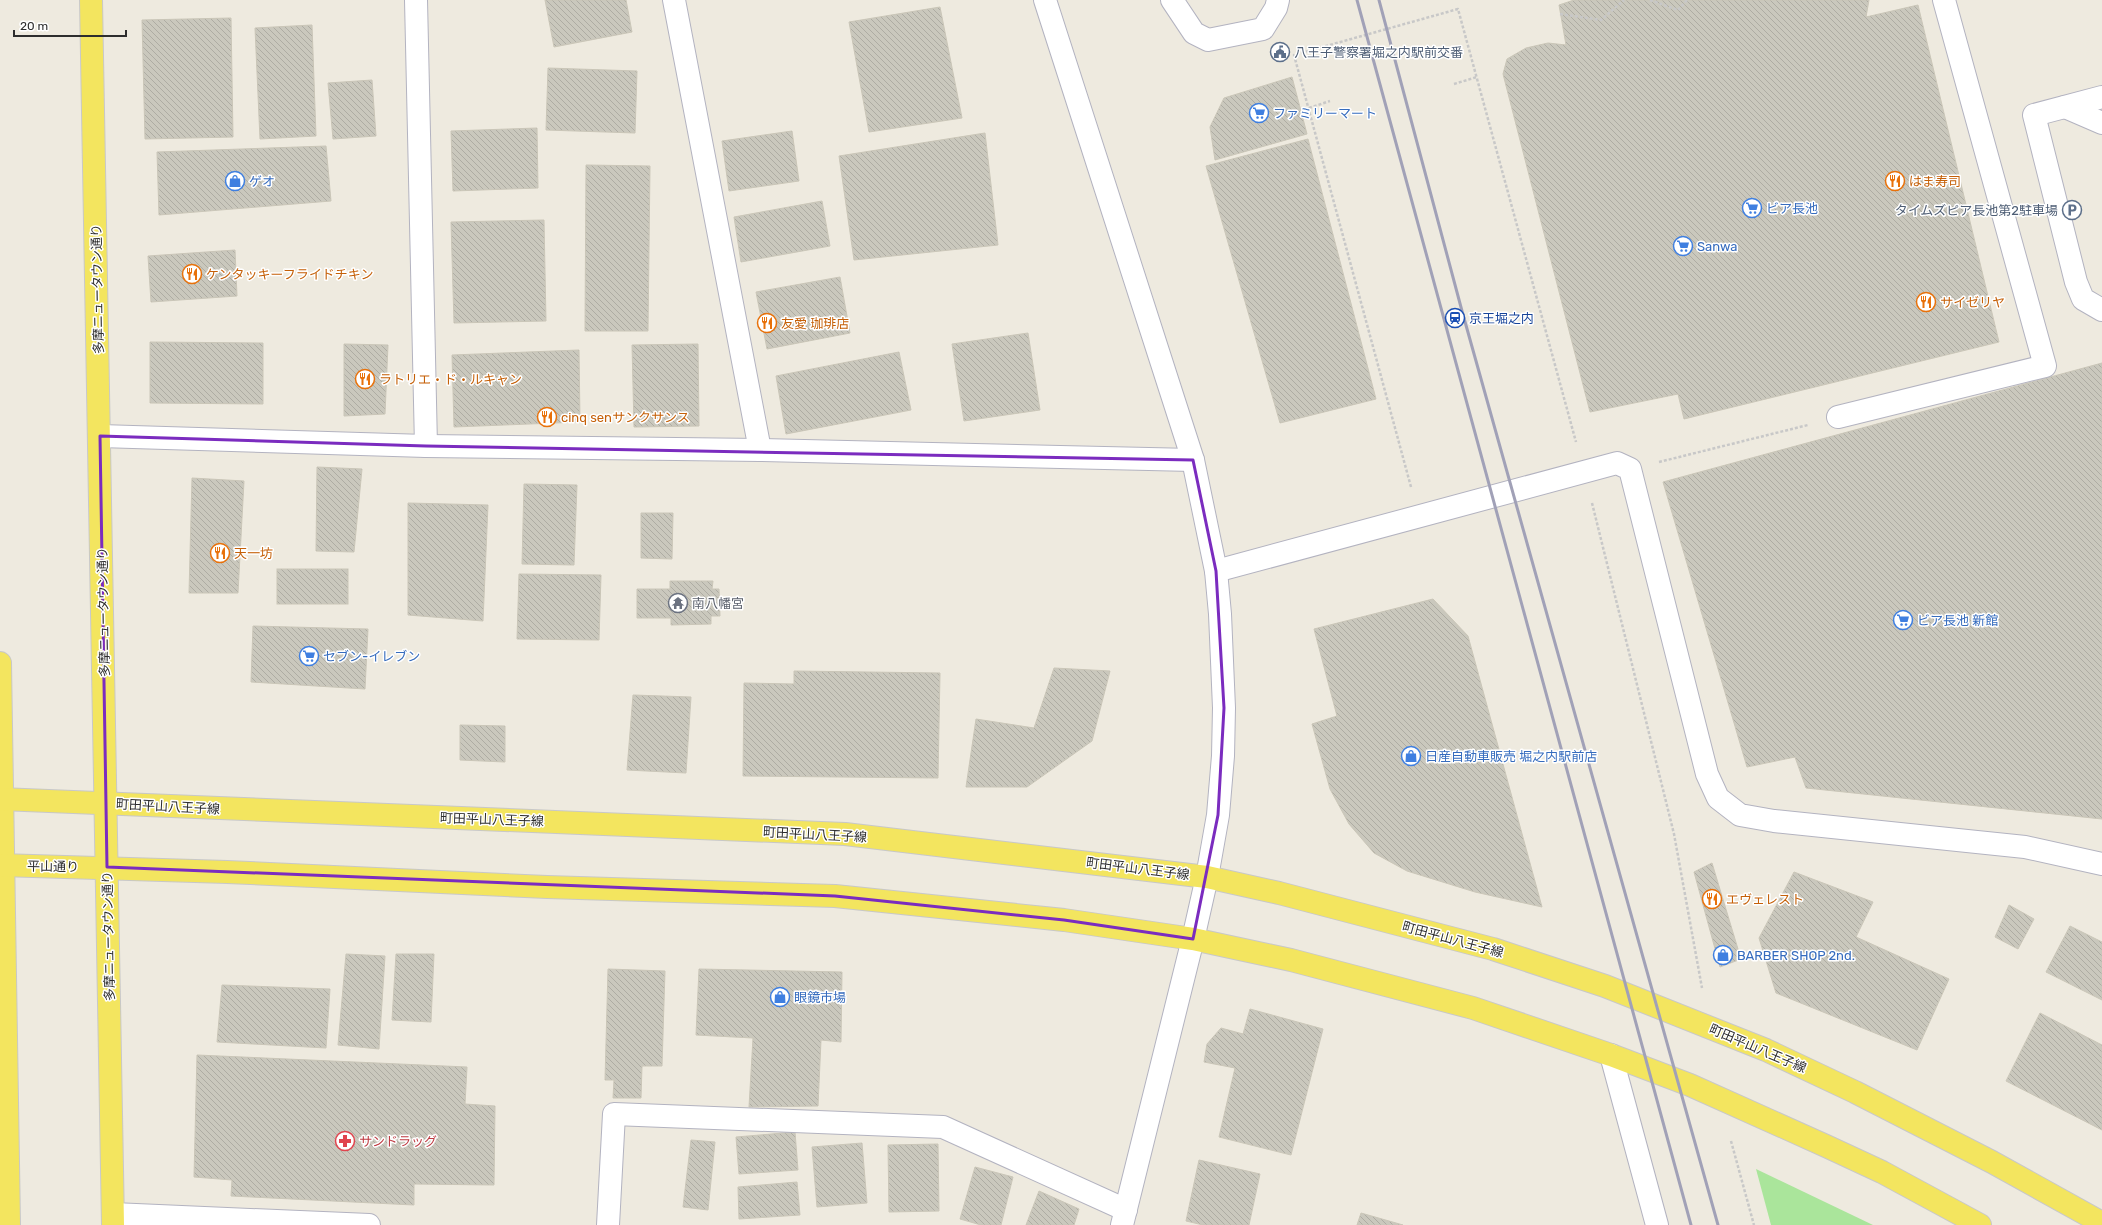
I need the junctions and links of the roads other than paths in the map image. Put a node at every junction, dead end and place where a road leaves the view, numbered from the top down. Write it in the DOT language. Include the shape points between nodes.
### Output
graph roads {
  1 [pos="91,0"];
  2 [pos="416,0"];
  3 [pos="674,0"];
  4 [pos="1045,0"];
  5 [pos="1172,0"];
  6 [pos="1278,0"];
  7 [pos="1944,0"];
  8 [pos="2102,97"];
  9 [pos="2065,107"];
  10 [pos="2102,123"];
  11 [pos="2102,310"];
  12 [pos="1838,418"];
  13 [pos="100,436"];
  14 [pos="426,446"];
  15 [pos="760,450"];
  16 [pos="1192,460"];
  17 [pos="1216,571"];
  18 [pos="0,662"];
  19 [pos="1,799"];
  20 [pos="106,803"];
  21 [pos="2102,864"];
  22 [pos="2,865"];
  23 [pos="107,868"];
  24 [pos="1207,877"];
  25 [pos="1193,939"];
  26 [pos="1611,1055"];
  27 [pos="1124,1218"];
  28 [pos="113,1220"];
  29 [pos="2102,1223"];
  30 [pos="9,1225"];
  31 [pos="369,1225"];
  32 [pos="608,1225"];
  33 [pos="1657,1225"];
  34 [pos="1980,1225"];
  1 -- 13 [label="main road, 多摩ニュータウン通り"];
  2 -- 14 [label="street"];
  3 -- 15 [label="street"];
  4 -- 16 [label="street"];
  5 -- 6 [label="street" via="1194,33 1208,40 1263,29"];
  7 -- 12 [label="street" via="2046,366"];
  8 -- 9 [label="street"];
  9 -- 10 [label="street"];
  9 -- 11 [label="street" via="2034,115 2076,282 2083,299"];
  13 -- 14 [label="street"];
  13 -- 20 [label="main road, 多摩ニュータウン通り"];
  14 -- 15 [label="street"];
  15 -- 16 [label="street"];
  16 -- 17 [label="street"];
  17 -- 21 [label="street" via="1617,463 1630,469 1706,774 1718,798 1740,815 1774,821 2025,847"];
  17 -- 24 [label="street" via="1224,700 1223,756 1218,815"];
  18 -- 19 [label="main road"];
  19 -- 20 [label="main road"];
  19 -- 22 [label="main road"];
  20 -- 23 [label="main road, 多摩ニュータウン通り"];
  20 -- 24 [label="main road, 町田平山八王子線" via="845,834"];
  22 -- 23 [label="main road, 平山通り"];
  22 -- 30 [label="main road"];
  23 -- 25 [label="main road" via="835,896 1064,920"];
  23 -- 28 [label="main road, 多摩ニュータウン通り"];
  24 -- 25 [label="street"];
  24 -- 29 [label="main road, 町田平山八王子線" via="1308,900 1493,949 1605,986 1766,1050 1855,1092 1992,1162"];
  25 -- 26 [label="main road" via="1278,957 1473,1008"];
  25 -- 27 [label="street"];
  26 -- 33 [label="street"];
  26 -- 34 [label="main road" via="1690,1085 1820,1143 1882,1172"];
  27 -- 32 [label="street" via="943,1128 614,1114"];
  28 -- 31 [label="street"];
}
